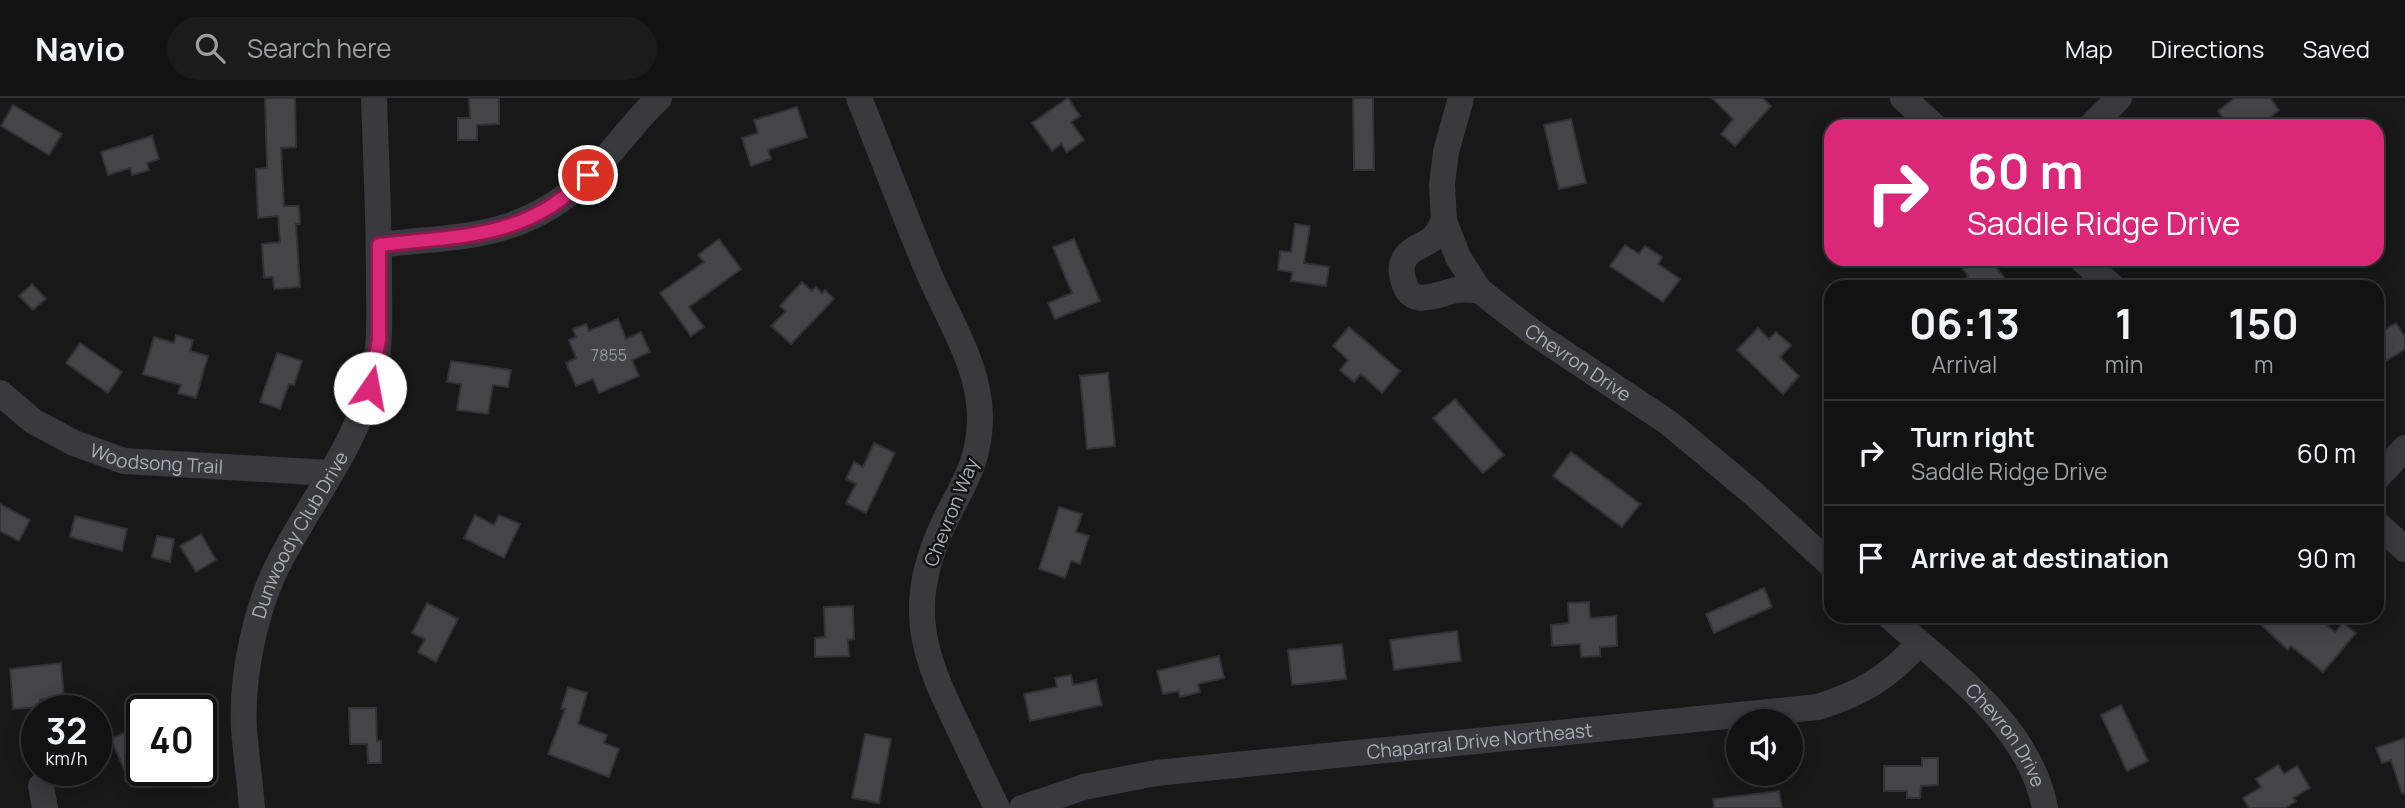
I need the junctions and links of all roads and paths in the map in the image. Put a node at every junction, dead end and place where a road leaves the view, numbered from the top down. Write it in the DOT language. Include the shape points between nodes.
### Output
graph roads {
  1 [pos="374,98"];
  2 [pos="659,98"];
  3 [pos="859,98"];
  4 [pos="1461,98"];
  5 [pos="1903,98"];
  6 [pos="2119,98"];
  7 [pos="1926,119"];
  8 [pos="2098,119"];
  9 [pos="1444,221"];
  10 [pos="379,245"];
  11 [pos="2089,266"];
  12 [pos="2105,280"];
  13 [pos="1479,290"];
  14 [pos="0,393"];
  15 [pos="2405,448"];
  16 [pos="2384,470"];
  17 [pos="330,473"];
  18 [pos="2384,530"];
  19 [pos="2405,549"];
  20 [pos="1824,558"];
  21 [pos="1897,623"];
  22 [pos="1919,643"];
  23 [pos="253,808"];
  24 [pos="997,808"];
  25 [pos="1022,808"];
  26 [pos="2045,808"];
  1 -- 10 [label="street, Dunwoody Club Drive"];
  2 -- 10 [label="street" via="577,187 541,214 495,231"];
  3 -- 24 [label="street, Chevron Way" via="976,385 980,419 976,454 930,556 921,621 934,677"];
  4 -- 9 [label="street, Chevron Drive" via="1446,152"];
  5 -- 7 [label="street"];
  6 -- 8 [label="street"];
  9 -- 13 [label="street, Chevron Drive" via="1458,257"];
  9 -- 13 [label="street" via="1434,238 1405,258 1401,271 1404,285 1425,299"];
  10 -- 17 [label="street, Dunwoody Club Drive" via="379,340 374,373 361,414"];
  11 -- 12 [label="street"];
  13 -- 20 [label="street, Chevron Drive" via="1534,333 1669,423"];
  14 -- 17 [label="street, Woodsong Trail" via="33,421 74,443 124,461"];
  15 -- 16 [label="street"];
  17 -- 23 [label="street, Dunwoody Club Drive" via="277,567 255,632 244,727"];
  18 -- 19 [label="street"];
  21 -- 22 [label="street, Chevron Drive"];
  22 -- 25 [label="street, Chaparral Drive Northeast" via="1875,683 1848,698 1818,706 1156,773 1084,788"];
  22 -- 26 [label="street, Chevron Drive" via="1991,709 2020,745"];
}
